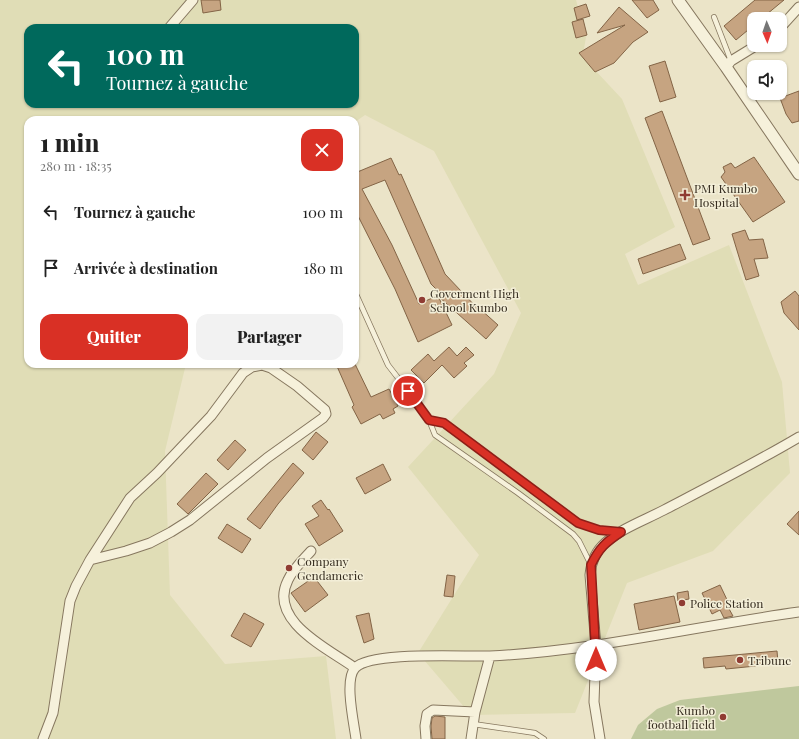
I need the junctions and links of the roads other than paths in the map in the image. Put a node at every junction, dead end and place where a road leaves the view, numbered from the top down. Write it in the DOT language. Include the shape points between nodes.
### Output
graph roads {
  1 [pos="193,0"];
  2 [pos="678,0"];
  3 [pos="799,7"];
  4 [pos="714,18"];
  5 [pos="787,20"];
  6 [pos="172,24"];
  7 [pos="747,52"];
  8 [pos="729,64"];
  9 [pos="799,174"];
  10 [pos="359,301"];
  11 [pos="250,368"];
  12 [pos="271,368"];
  13 [pos="429,420"];
  14 [pos="799,437"];
  15 [pos="621,532"];
  16 [pos="311,551"];
  17 [pos="90,560"];
  18 [pos="591,565"];
  19 [pos="799,612"];
  20 [pos="596,646"];
  21 [pos="490,656"];
  22 [pos="355,668"];
  23 [pos="475,712"];
  24 [pos="473,724"];
  25 [pos="43,739"];
  26 [pos="356,739"];
  27 [pos="426,739"];
  28 [pos="471,739"];
  29 [pos="544,739"];
  30 [pos="600,739"];
  1 -- 6 [label="street"];
  2 -- 8 [label="street"];
  3 -- 5 [label="street"];
  4 -- 8 [label="lane"];
  7 -- 8 [label="street"];
  8 -- 9 [label="street"];
  10 -- 13 [label="lane" via="388,365"];
  11 -- 17 [label="street" via="243,373 211,416 158,473 130,498"];
  12 -- 17 [label="street" via="325,410 323,418 267,458 190,520 150,543"];
  13 -- 15 [label="lane" via="444,423 578,523 599,530"];
  13 -- 18 [label="lane" via="434,435 573,534"];
  14 -- 15 [label="street" via="719,482"];
  15 -- 18 [label="street" via="605,543"];
  16 -- 22 [label="street" via="288,580 285,607 295,625 303,632"];
  17 -- 25 [label="street" via="70,601 54,707"];
  18 -- 20 [label="street"];
  19 -- 20 [label="street" via="661,633"];
  20 -- 21 [label="street"];
  20 -- 30 [label="street" via="594,702"];
  21 -- 22 [label="street" via="412,656 374,659"];
  21 -- 23 [label="street"];
  22 -- 26 [label="street" via="351,682 351,702"];
  23 -- 24 [label="street"];
  23 -- 27 [label="street" via="433,710 427,714"];
  24 -- 28 [label="street"];
  24 -- 29 [label="lane" via="535,733"];
}
